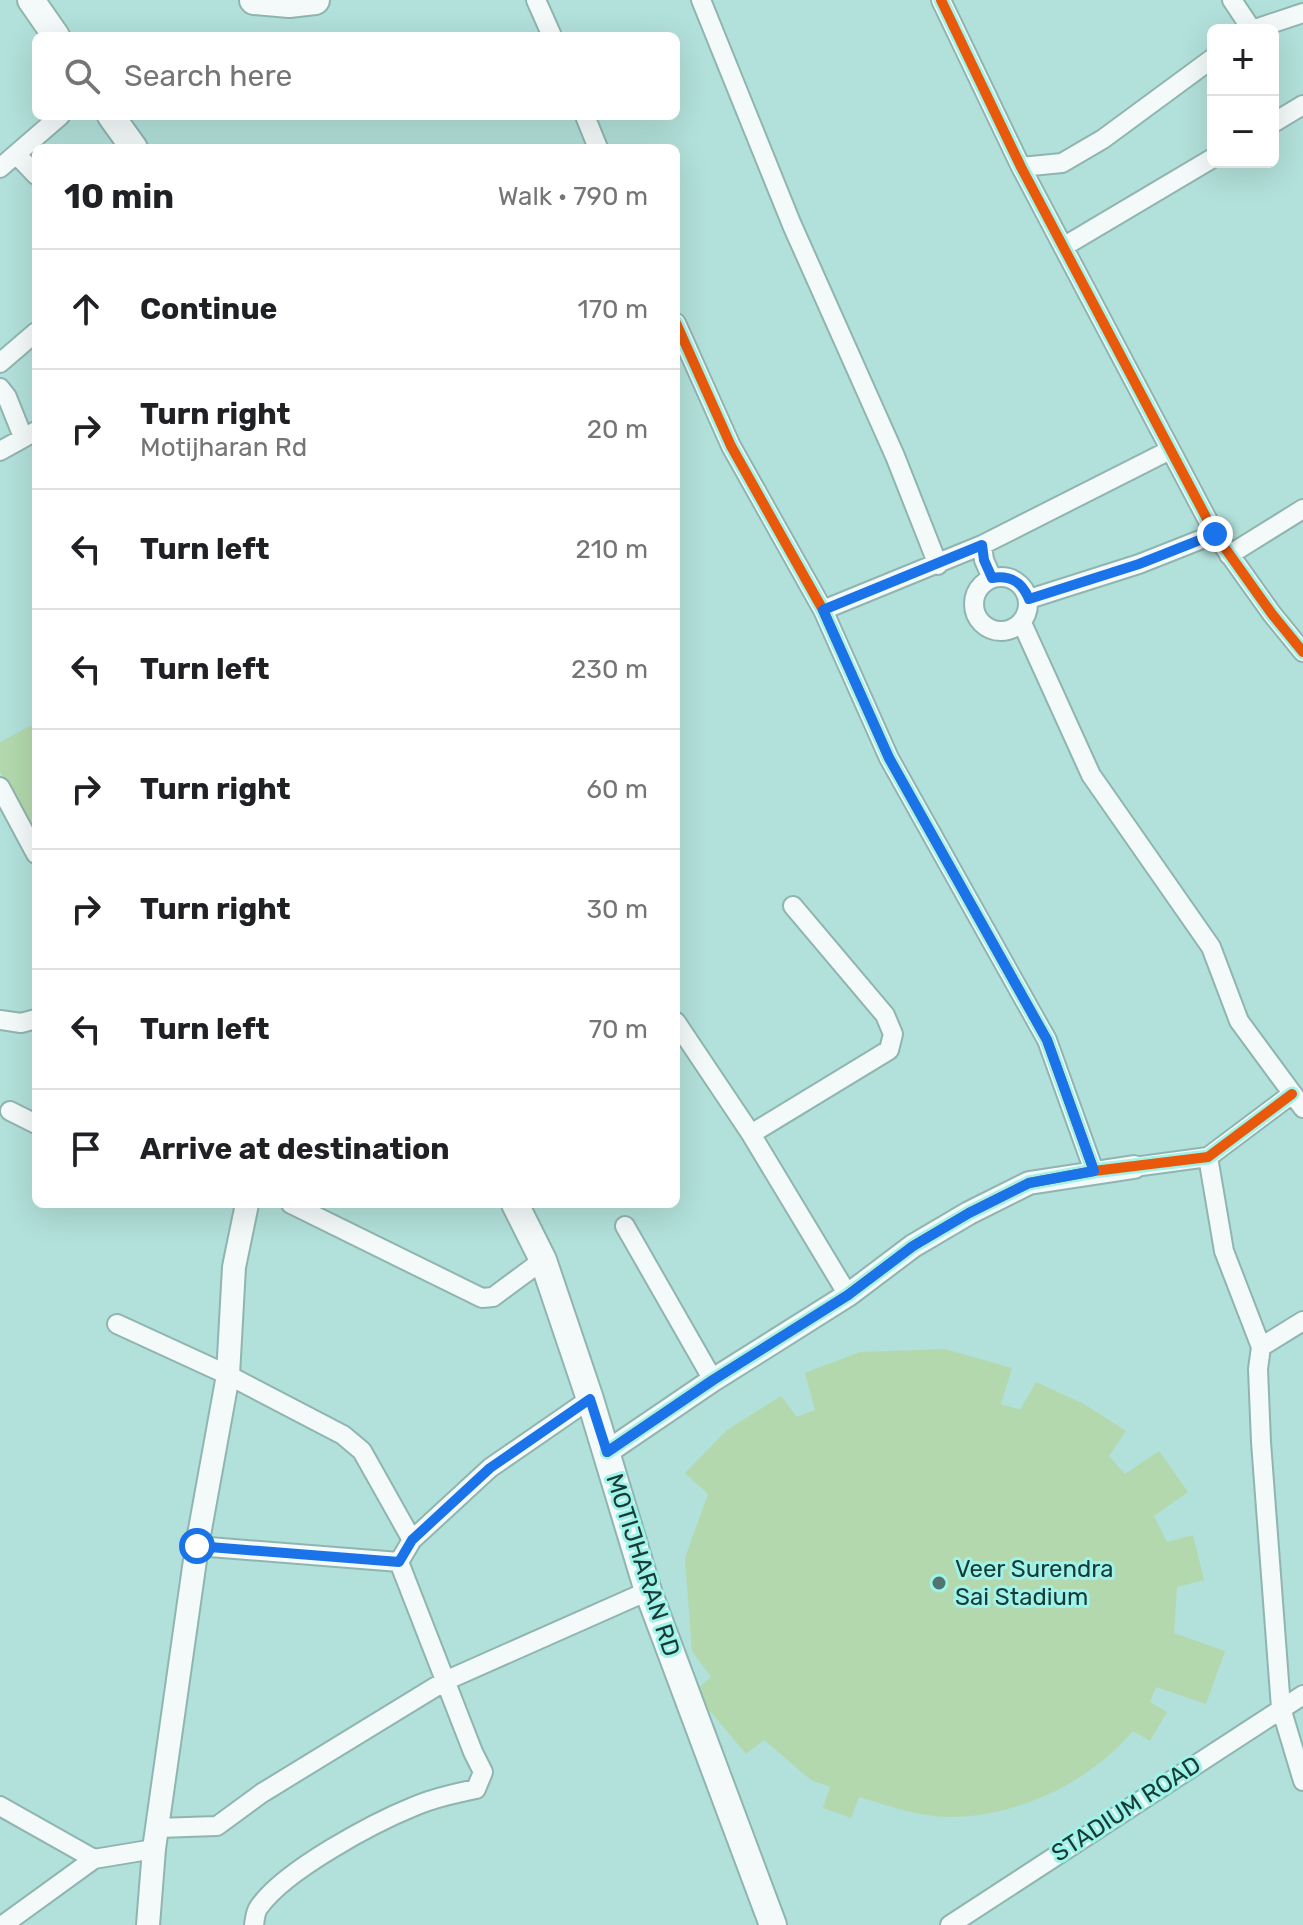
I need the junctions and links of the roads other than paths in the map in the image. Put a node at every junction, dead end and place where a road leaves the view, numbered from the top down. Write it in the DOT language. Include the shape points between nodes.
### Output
graph roads {
  1 [pos="31,0"];
  2 [pos="254,0"];
  3 [pos="315,0"];
  4 [pos="536,0"];
  5 [pos="701,0"];
  6 [pos="941,0"];
  7 [pos="1232,0"];
  8 [pos="1303,13"];
  9 [pos="1248,24"];
  10 [pos="1270,24"];
  11 [pos="53,32"];
  12 [pos="550,32"];
  13 [pos="1207,62"];
  14 [pos="1300,112"];
  15 [pos="56,120"];
  16 [pos="114,120"];
  17 [pos="587,120"];
  18 [pos="1279,121"];
  19 [pos="131,144"];
  20 [pos="596,144"];
  21 [pos="17,155"];
  22 [pos="1207,162"];
  23 [pos="1021,167"];
  24 [pos="0,168"];
  25 [pos="32,171"];
  26 [pos="1063,247"];
  27 [pos="680,332"];
  28 [pos="32,335"];
  29 [pos="0,363"];
  30 [pos="0,388"];
  31 [pos="30,434"];
  32 [pos="1170,450"];
  33 [pos="0,451"];
  34 [pos="1303,509"];
  35 [pos="1215,534"];
  36 [pos="982,545"];
  37 [pos="1229,555"];
  38 [pos="938,565"];
  39 [pos="992,578"];
  40 [pos="1029,599"];
  41 [pos="823,610"];
  42 [pos="1022,623"];
  43 [pos="1303,652"];
  44 [pos="0,787"];
  45 [pos="32,847"];
  46 [pos="793,906"];
  47 [pos="0,1020"];
  48 [pos="32,1020"];
  49 [pos="680,1028"];
  50 [pos="1298,1101"];
  51 [pos="10,1111"];
  52 [pos="32,1122"];
  53 [pos="751,1134"];
  54 [pos="1208,1157"];
  55 [pos="1134,1167"];
  56 [pos="1094,1171"];
  57 [pos="246,1208"];
  58 [pos="299,1208"];
  59 [pos="517,1208"];
  60 [pos="625,1226"];
  61 [pos="543,1260"];
  62 [pos="848,1295"];
  63 [pos="1303,1321"];
  64 [pos="117,1324"];
  65 [pos="1261,1347"];
  66 [pos="228,1375"];
  67 [pos="713,1380"];
  68 [pos="590,1399"];
  69 [pos="607,1452"];
  70 [pos="412,1540"];
  71 [pos="197,1546"];
  72 [pos="399,1562"];
  73 [pos="648,1591"];
  74 [pos="445,1681"];
  75 [pos="1303,1695"];
  76 [pos="1281,1708"];
  77 [pos="1303,1781"];
  78 [pos="2,1812"];
  79 [pos="155,1838"];
  80 [pos="94,1859"];
  81 [pos="957,1923"];
  82 [pos="3,1925"];
  83 [pos="148,1925"];
  84 [pos="254,1925"];
  85 [pos="773,1925"];
  1 -- 11 [label="main road"];
  2 -- 3 [label="main road"];
  4 -- 12 [label="street"];
  5 -- 38 [label="street"];
  6 -- 23 [label="street"];
  7 -- 9 [label="street"];
  8 -- 10 [label="street"];
  13 -- 23 [label="street" via="1062,163"];
  14 -- 18 [label="street"];
  15 -- 21 [label="street"];
  16 -- 19 [label="main road"];
  17 -- 20 [label="street"];
  21 -- 24 [label="street"];
  21 -- 25 [label="street"];
  22 -- 26 [label="street"];
  23 -- 26 [label="street"];
  26 -- 32 [label="street"];
  27 -- 41 [label="street" via="731,446"];
  28 -- 29 [label="street"];
  30 -- 31 [label="street"];
  31 -- 33 [label="street"];
  32 -- 35 [label="street"];
  32 -- 36 [label="street"];
  34 -- 37 [label="street"];
  35 -- 37 [label="street"];
  35 -- 40 [label="street"];
  36 -- 38 [label="street"];
  36 -- 39 [label="street"];
  37 -- 43 [label="street"];
  38 -- 41 [label="street"];
  39 -- 40 [label="street" via="1016,580"];
  39 -- 42 [label="street" via="974,599 983,625 1010,631"];
  40 -- 42 [label="street"];
  41 -- 56 [label="street" via="889,758 1047,1040"];
  42 -- 50 [label="street" via="1091,775 1211,947 1239,1021"];
  44 -- 45 [label="street"];
  46 -- 53 [label="street" via="885,1015 893,1034 889,1050"];
  47 -- 48 [label="street"];
  49 -- 53 [label="street"];
  50 -- 54 [label="street"];
  51 -- 52 [label="street"];
  53 -- 62 [label="street"];
  54 -- 55 [label="street"];
  54 -- 65 [label="street" via="1224,1251"];
  55 -- 56 [label="street"];
  56 -- 62 [label="street" via="1029,1183 969,1213 913,1246"];
  57 -- 66 [label="street" via="234,1267"];
  58 -- 61 [label="street" via="482,1298 493,1297"];
  59 -- 61 [label="main road, MOTIJHARAN RD"];
  60 -- 67 [label="street"];
  61 -- 68 [label="main road, MOTIJHARAN RD"];
  62 -- 67 [label="street"];
  63 -- 65 [label="street"];
  64 -- 66 [label="street"];
  65 -- 76 [label="street" via="1261,1442"];
  66 -- 70 [label="street" via="343,1435 362,1451"];
  66 -- 71 [label="street"];
  67 -- 69 [label="street"];
  68 -- 69 [label="main road, MOTIJHARAN RD"];
  68 -- 70 [label="street" via="490,1468"];
  69 -- 73 [label="main road, MOTIJHARAN RD"];
  70 -- 72 [label="street"];
  71 -- 72 [label="street"];
  71 -- 79 [label="street"];
  72 -- 74 [label="street"];
  73 -- 74 [label="street"];
  73 -- 85 [label="main road, MOTIJHARAN RD"];
  74 -- 79 [label="street" via="217,1826"];
  74 -- 84 [label="street" via="483,1772 476,1789 417,1805 370,1826 270,1895 256,1910"];
  75 -- 76 [label="street, STADIUM ROAD"];
  76 -- 77 [label="street"];
  76 -- 81 [label="street, STADIUM ROAD"];
  78 -- 80 [label="street"];
  79 -- 80 [label="street"];
  79 -- 83 [label="street"];
  80 -- 82 [label="street"];
}
